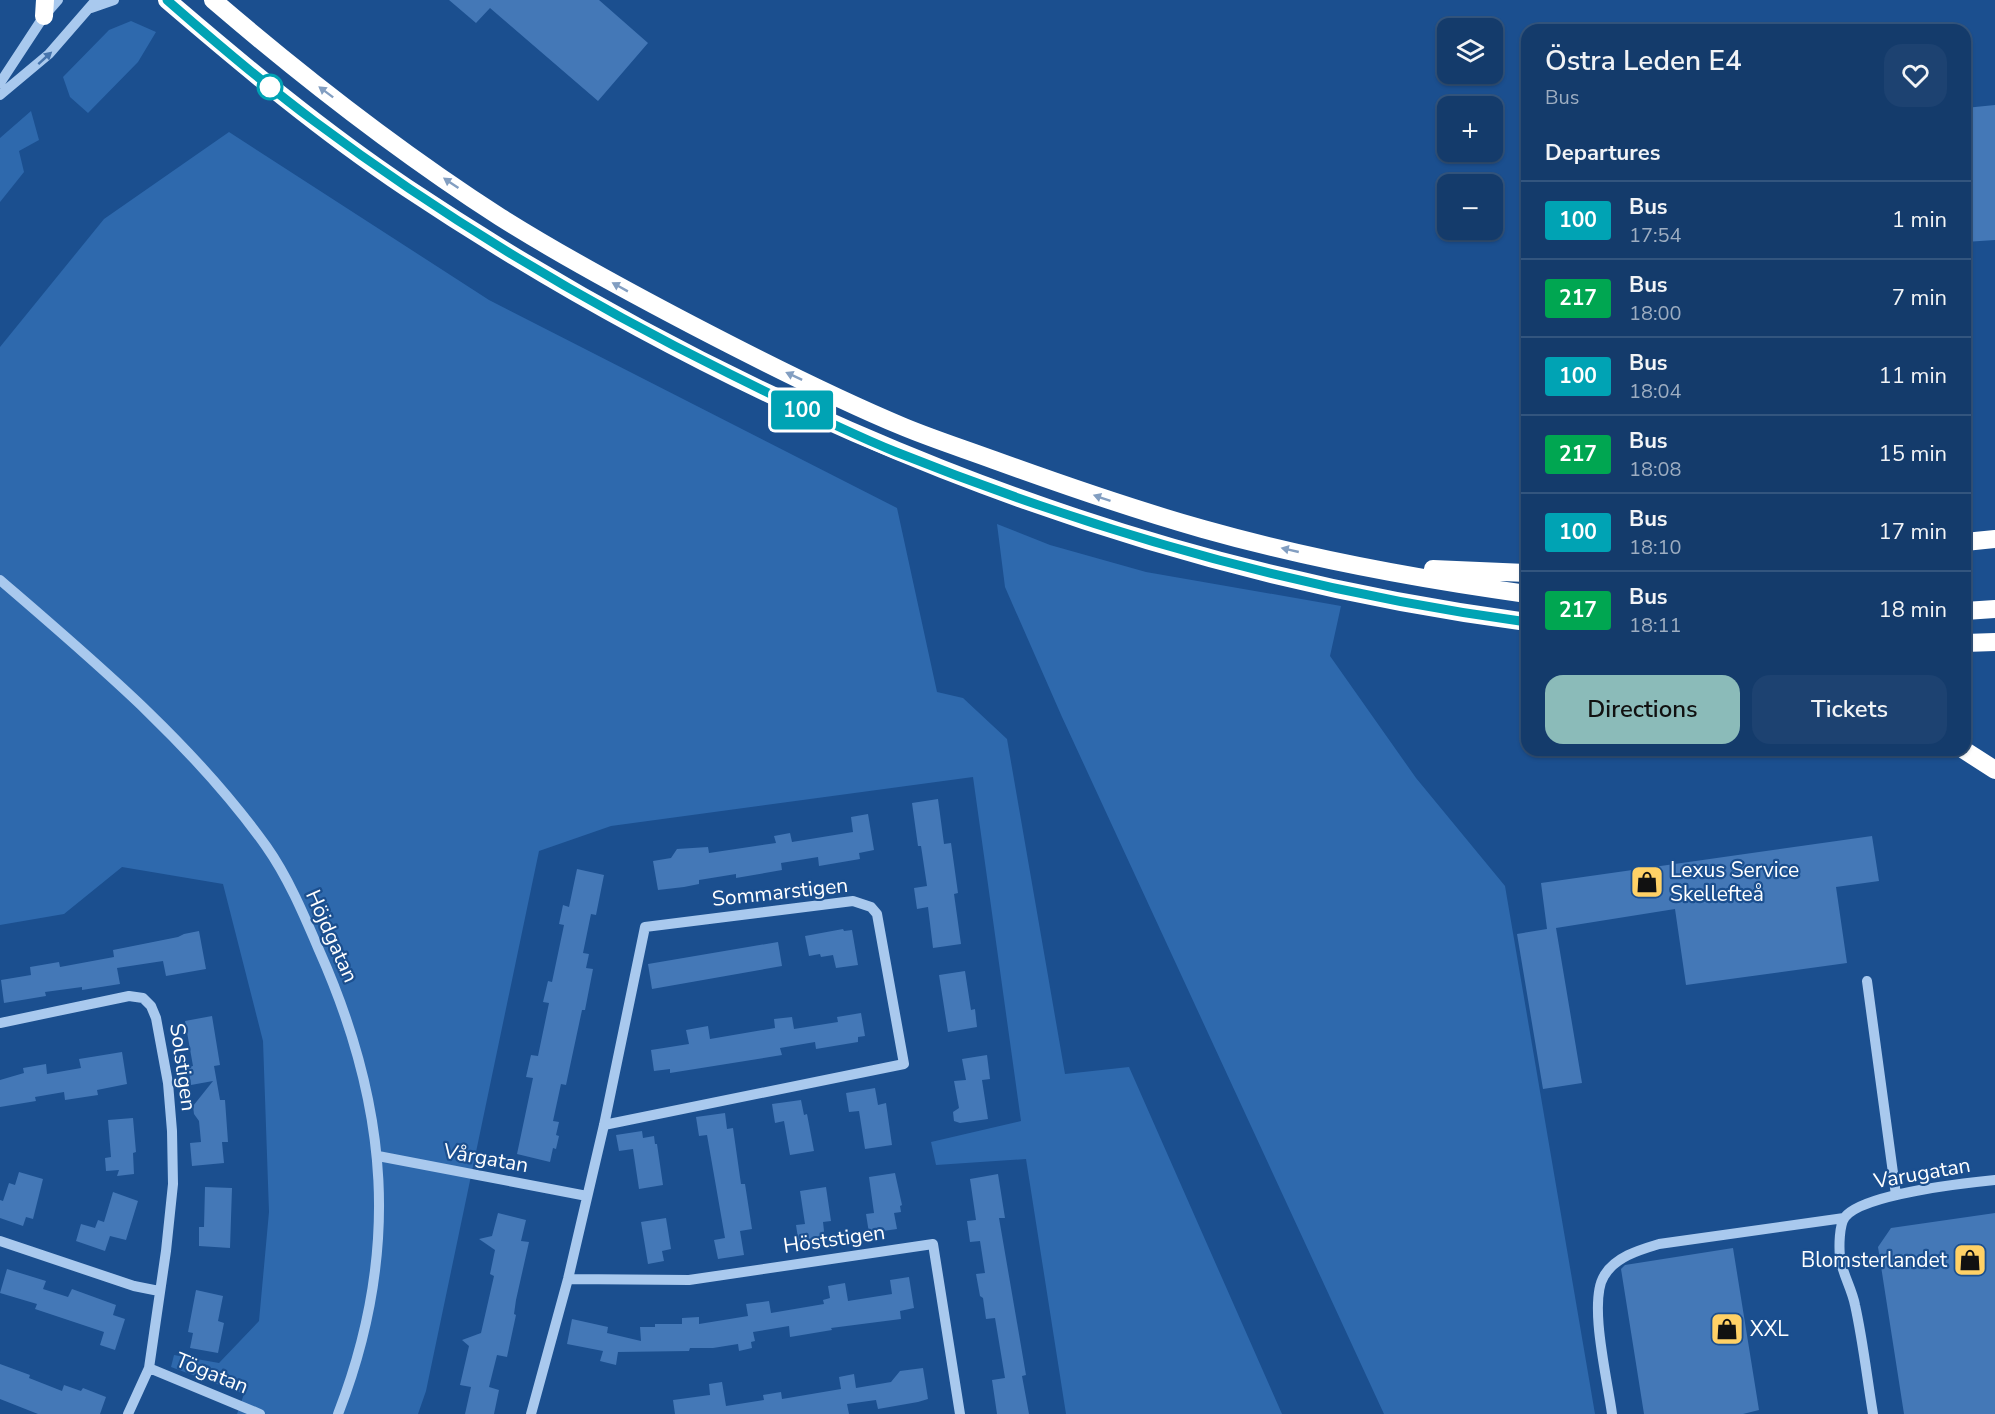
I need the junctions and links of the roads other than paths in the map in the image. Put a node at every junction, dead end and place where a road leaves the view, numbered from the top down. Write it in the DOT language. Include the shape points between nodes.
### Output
graph roads {
  1 [pos="58,0"];
  2 [pos="114,0"];
  3 [pos="167,0"];
  4 [pos="213,0"];
  5 [pos="94,4"];
  6 [pos="45,8"];
  7 [pos="0,83"];
  8 [pos="0,95"];
  9 [pos="1995,539"];
  10 [pos="1971,541"];
  11 [pos="1346,564"];
  12 [pos="1521,573"];
  13 [pos="0,580"];
  14 [pos="1521,593"];
  15 [pos="1995,609"];
  16 [pos="1971,610"];
  17 [pos="1521,621"];
  18 [pos="1995,642"];
  19 [pos="1971,643"];
  20 [pos="1971,755"];
  21 [pos="1995,770"];
  22 [pos="1867,981"];
  23 [pos="0,1023"];
  24 [pos="604,1125"];
  25 [pos="378,1156"];
  26 [pos="1995,1180"];
  27 [pos="1896,1195"];
  28 [pos="587,1196"];
  29 [pos="1844,1218"];
  30 [pos="0,1241"];
  31 [pos="568,1279"];
  32 [pos="159,1291"];
  33 [pos="149,1368"];
  34 [pos="128,1414"];
  35 [pos="260,1414"];
  36 [pos="338,1414"];
  37 [pos="531,1414"];
  38 [pos="960,1414"];
  39 [pos="1612,1414"];
  40 [pos="1873,1414"];
  1 -- 6 [label="street"];
  2 -- 5 [label="street"];
  3 -- 17 [label="highway" via="312,120 406,187 644,332 821,419 1025,501 1234,565 1438,609"];
  11 -- 4 [label="highway, one-way" via="1207,530 1050,480 904,427 763,362 499,216 373,128"];
  8 -- 5 [label="street, one-way" via="50,54"];
  6 -- 7 [label="street"];
  9 -- 10 [label="highway"];
  11 -- 12 [label="highway"];
  11 -- 14 [label="highway"];
  13 -- 25 [label="street, Höjdgatan" via="173,738 231,800 267,848 327,967 367,1092"];
  15 -- 16 [label="highway"];
  18 -- 19 [label="highway"];
  20 -- 21 [label="highway"];
  22 -- 27 [label="street"];
  23 -- 32 [label="street, Solstigen" via="129,996 142,998 151,1006 168,1083 172,1131 173,1184"];
  24 -- 24 [label="street, Sommarstigen" via="904,1064 877,914 853,901 645,927"];
  24 -- 28 [label="street, Sommarstigen"];
  25 -- 28 [label="street, Vårgatan"];
  25 -- 36 [label="street, Höjdgatan" via="376,1274 366,1328"];
  26 -- 27 [label="street, Varugatan"];
  27 -- 29 [label="street, Varugatan" via="1871,1201"];
  28 -- 31 [label="street"];
  29 -- 39 [label="street" via="1659,1244 1634,1252 1612,1267 1601,1282 1597,1301"];
  29 -- 40 [label="street" via="1840,1259 1855,1304"];
  30 -- 32 [label="street"];
  31 -- 37 [label="street"];
  31 -- 38 [label="street, Höststigen" via="689,1280 933,1244"];
  32 -- 33 [label="street, Solstigen"];
  33 -- 34 [label="street, Solstigen"];
  33 -- 35 [label="street, Tögatan"];
}
